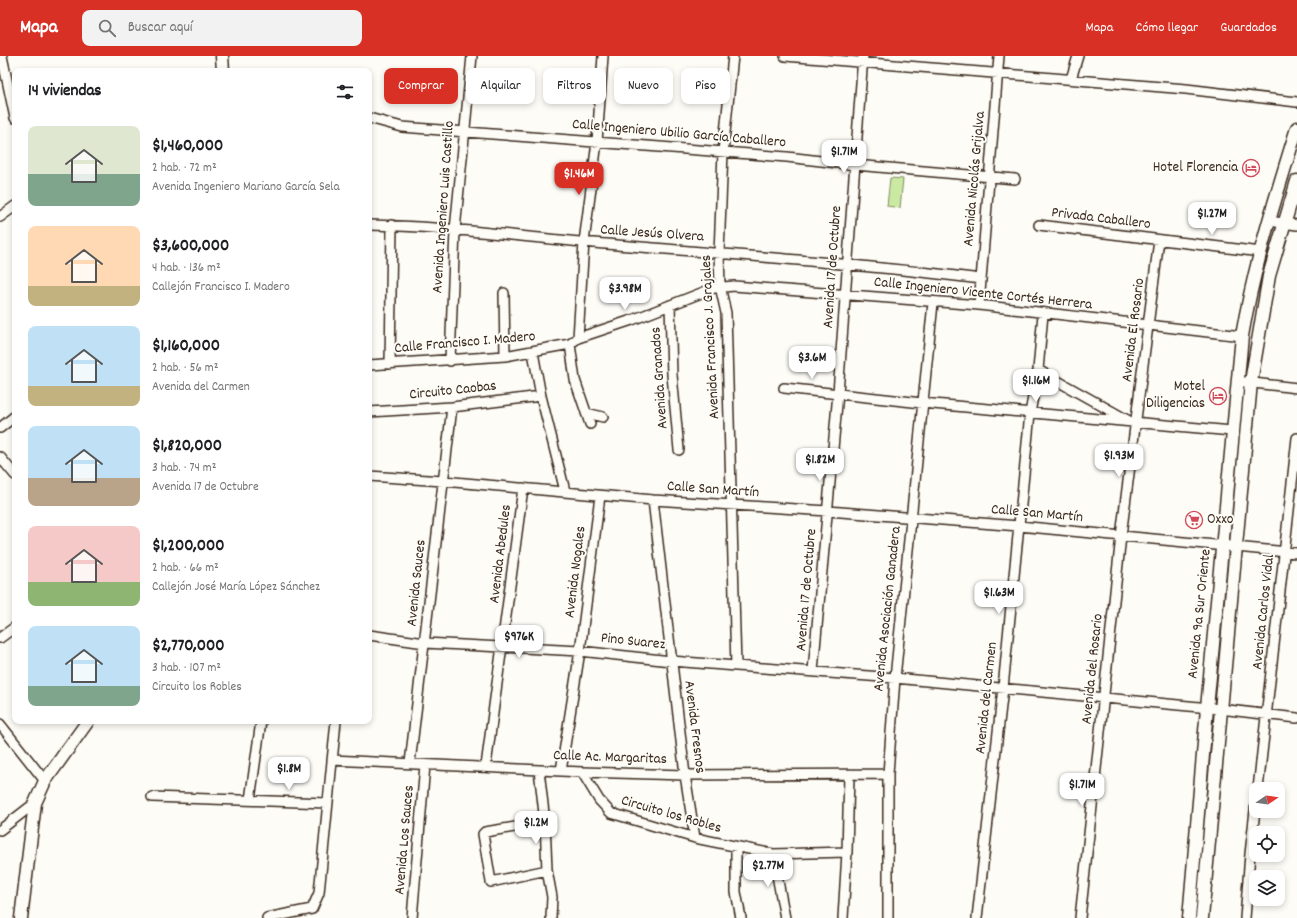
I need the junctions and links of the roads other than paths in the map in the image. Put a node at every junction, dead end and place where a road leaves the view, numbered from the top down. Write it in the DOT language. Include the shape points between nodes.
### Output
graph roads {
  1 [pos="2,56"];
  2 [pos="222,56"];
  3 [pos="472,56"];
  4 [pos="603,56"];
  5 [pos="733,56"];
  6 [pos="785,56"];
  7 [pos="999,56"];
  8 [pos="1078,56"];
  9 [pos="862,59"];
  10 [pos="223,68"];
  11 [pos="998,74"];
  12 [pos="1071,79"];
  13 [pos="1297,102"];
  14 [pos="12,104"];
  15 [pos="372,119"];
  16 [pos="1297,128"];
  17 [pos="463,131"];
  18 [pos="597,142"];
  19 [pos="723,152"];
  20 [pos="855,165"];
  21 [pos="989,178"];
  22 [pos="1015,180"];
  23 [pos="1280,184"];
  24 [pos="1297,184"];
  25 [pos="12,208"];
  26 [pos="0,217"];
  27 [pos="1269,221"];
  28 [pos="1291,224"];
  29 [pos="372,225"];
  30 [pos="1039,225"];
  31 [pos="392,226"];
  32 [pos="455,230"];
  33 [pos="1160,240"];
  34 [pos="584,242"];
  35 [pos="1261,252"];
  36 [pos="719,253"];
  37 [pos="846,265"];
  38 [pos="981,279"];
  39 [pos="720,286"];
  40 [pos="504,293"];
  41 [pos="844,294"];
  42 [pos="933,303"];
  43 [pos="670,305"];
  44 [pos="979,305"];
  45 [pos="1043,314"];
  46 [pos="1149,325"];
  47 [pos="1242,336"];
  48 [pos="578,338"];
  49 [pos="570,344"];
  50 [pos="533,352"];
  51 [pos="505,356"];
  52 [pos="450,361"];
  53 [pos="390,364"];
  54 [pos="372,366"];
  55 [pos="1038,370"];
  56 [pos="1237,381"];
  57 [pos="1251,382"];
  58 [pos="784,388"];
  59 [pos="1297,388"];
  60 [pos="838,393"];
  61 [pos="541,396"];
  62 [pos="922,403"];
  63 [pos="452,407"];
  64 [pos="372,412"];
  65 [pos="586,413"];
  66 [pos="1030,413"];
  67 [pos="603,417"];
  68 [pos="12,418"];
  69 [pos="1134,423"];
  70 [pos="590,424"];
  71 [pos="0,428"];
  72 [pos="1232,431"];
  73 [pos="1297,438"];
  74 [pos="679,450"];
  75 [pos="0,457"];
  76 [pos="12,471"];
  77 [pos="372,476"];
  78 [pos="443,481"];
  79 [pos="523,488"];
  80 [pos="565,491"];
  81 [pos="600,496"];
  82 [pos="653,500"];
  83 [pos="732,505"];
  84 [pos="828,511"];
  85 [pos="911,518"];
  86 [pos="1019,526"];
  87 [pos="1122,536"];
  88 [pos="1223,546"];
  89 [pos="1236,546"];
  90 [pos="1285,552"];
  91 [pos="1297,553"];
  92 [pos="12,629"];
  93 [pos="372,635"];
  94 [pos="0,638"];
  95 [pos="424,643"];
  96 [pos="503,648"];
  97 [pos="580,651"];
  98 [pos="672,661"];
  99 [pos="736,666"];
  100 [pos="813,671"];
  101 [pos="895,678"];
  102 [pos="1003,688"];
  103 [pos="1104,698"];
  104 [pos="1207,708"];
  105 [pos="1220,709"];
  106 [pos="1267,714"];
  107 [pos="1297,718"];
  108 [pos="0,724"];
  109 [pos="86,724"];
  110 [pos="261,724"];
  111 [pos="336,724"];
  112 [pos="332,760"];
  113 [pos="410,763"];
  114 [pos="425,764"];
  115 [pos="486,766"];
  116 [pos="539,770"];
  117 [pos="561,771"];
  118 [pos="582,772"];
  119 [pos="888,774"];
  120 [pos="685,775"];
  121 [pos="849,775"];
  122 [pos="45,781"];
  123 [pos="1259,782"];
  124 [pos="152,797"];
  125 [pos="250,800"];
  126 [pos="35,803"];
  127 [pos="327,803"];
  128 [pos="1254,818"];
  129 [pos="545,822"];
  130 [pos="0,830"];
  131 [pos="695,838"];
  132 [pos="736,847"];
  133 [pos="847,852"];
  134 [pos="773,854"];
  135 [pos="547,870"];
  136 [pos="21,918"];
  137 [pos="267,918"];
  138 [pos="412,918"];
  139 [pos="551,918"];
  140 [pos="741,918"];
  141 [pos="784,918"];
  142 [pos="843,918"];
  143 [pos="888,918"];
  144 [pos="977,918"];
  145 [pos="1080,918"];
  146 [pos="1189,918"];
  147 [pos="1202,918"];
  148 [pos="1245,918"];
  1 -- 14 [label="street"];
  2 -- 10 [label="main road"];
  3 -- 17 [label="street, Avenida Ingeniero Luis Castillo"];
  4 -- 18 [label="street"];
  5 -- 19 [label="street, Avenida Francisco J. Grajales"];
  6 -- 9 [label="street"];
  7 -- 11 [label="street, Avenida Nicolás Grijalva"];
  8 -- 12 [label="street"];
  9 -- 11 [label="street"];
  9 -- 20 [label="street, Avenida 17 de Octubre"];
  11 -- 12 [label="street"];
  11 -- 21 [label="street, Avenida Nicolás Grijalva"];
  12 -- 13 [label="street"];
  15 -- 17 [label="street, Calle Ingeniero Ubilio García Caballero" via="402,127"];
  16 -- 23 [label="main road, Avenida 9a Sur Oriente"];
  17 -- 18 [label="street, Calle Ingeniero Ubilio García Caballero"];
  17 -- 32 [label="street, Avenida Ingeniero Luis Castillo"];
  18 -- 19 [label="street, Calle Ingeniero Ubilio García Caballero"];
  18 -- 34 [label="street"];
  19 -- 20 [label="street, Calle Ingeniero Ubilio García Caballero"];
  19 -- 36 [label="street, Avenida Francisco J. Grajales"];
  20 -- 21 [label="street, Calle Ingeniero Ubilio García Caballero"];
  20 -- 37 [label="street, Avenida 17 de Octubre"];
  21 -- 22 [label="street, Calle Ingeniero Ubilio García Caballero"];
  21 -- 38 [label="street, Avenida Nicolás Grijalva"];
  23 -- 24 [label="street"];
  23 -- 27 [label="main road, Avenida 9a Sur Oriente"];
  24 -- 28 [label="main road, Avenida 9a Sur Oriente"];
  25 -- 26 [label="street"];
  27 -- 28 [label="street"];
  27 -- 35 [label="main road, Avenida 9a Sur Oriente"];
  28 -- 57 [label="main road, Avenida 9a Sur Oriente" via="1269,276"];
  29 -- 31 [label="street, Calle Jesús Olvera"];
  30 -- 33 [label="street, Privada Caballero"];
  31 -- 32 [label="street, Calle Jesús Olvera"];
  31 -- 53 [label="street"];
  32 -- 34 [label="street, Calle Jesús Olvera"];
  32 -- 52 [label="street, Avenida Ingeniero Luis Castillo"];
  33 -- 35 [label="street, Privada Caballero"];
  33 -- 46 [label="street, Avenida El Rosario"];
  34 -- 36 [label="street, Calle Jesús Olvera"];
  34 -- 48 [label="street"];
  35 -- 47 [label="main road, Avenida 9a Sur Oriente"];
  36 -- 37 [label="street, Calle Jesús Olvera"];
  36 -- 39 [label="street, Avenida Francisco J. Grajales"];
  37 -- 38 [label="street, Calle Jesús Olvera"];
  37 -- 41 [label="street, Avenida 17 de Octubre"];
  38 -- 44 [label="street, Avenida Nicolás Grijalva"];
  39 -- 41 [label="street, Calle Ingeniero Vicente Cortés Herrera"];
  39 -- 43 [label="street, Calle Francisco I. Madero"];
  39 -- 83 [label="street, Avenida Francisco J. Grajales" via="726,313"];
  40 -- 51 [label="street"];
  41 -- 42 [label="street, Calle Ingeniero Vicente Cortés Herrera"];
  41 -- 60 [label="street, Avenida 17 de Octubre"];
  42 -- 44 [label="street, Calle Ingeniero Vicente Cortés Herrera"];
  42 -- 62 [label="street, Avenida Asociación Ganadera"];
  43 -- 48 [label="street, Calle Francisco I. Madero"];
  43 -- 74 [label="street, Avenida Granados" via="672,375"];
  44 -- 45 [label="street, Calle Ingeniero Vicente Cortés Herrera"];
  45 -- 46 [label="street, Calle Ingeniero Vicente Cortés Herrera"];
  45 -- 55 [label="street, Avenida del Carmen"];
  46 -- 47 [label="street, Calle Ingeniero Vicente Cortés Herrera"];
  46 -- 69 [label="street, Avenida El Rosario"];
  47 -- 56 [label="main road, Avenida 9a Sur Oriente"];
  48 -- 49 [label="street, Calle Francisco I. Madero"];
  49 -- 50 [label="street, Calle Francisco I. Madero"];
  49 -- 65 [label="street" via="575,380"];
  50 -- 51 [label="street, Calle Francisco I. Madero"];
  50 -- 61 [label="street"];
  51 -- 52 [label="street, Calle Francisco I. Madero"];
  52 -- 53 [label="street, Calle Francisco I. Madero"];
  53 -- 54 [label="street, Calle Francisco I. Madero"];
  55 -- 66 [label="street, Avenida del Carmen"];
  55 -- 69 [label="street"];
  56 -- 57 [label="street"];
  56 -- 72 [label="main road, Avenida 9a Sur Oriente"];
  57 -- 59 [label="street"];
  57 -- 89 [label="main road, Avenida 9a Sur Oriente"];
  58 -- 60 [label="street"];
  60 -- 62 [label="street"];
  60 -- 84 [label="street, Avenida 17 de Octubre"];
  61 -- 63 [label="street, Circuito Caobas"];
  61 -- 80 [label="street"];
  62 -- 66 [label="street"];
  62 -- 85 [label="street, Avenida Asociación Ganadera"];
  63 -- 64 [label="street, Circuito Caobas"];
  63 -- 78 [label="street, Avenida Sauces"];
  65 -- 67 [label="street"];
  65 -- 70 [label="street"];
  66 -- 69 [label="street"];
  66 -- 86 [label="street, Avenida del Carmen"];
  68 -- 71 [label="street"];
  69 -- 72 [label="street"];
  69 -- 87 [label="street, Avenida del Rosario"];
  72 -- 88 [label="main road, Avenida 9a Sur Oriente"];
  73 -- 90 [label="street, Avenida Carlos Vidal"];
  75 -- 76 [label="street"];
  77 -- 78 [label="street, Calle San Martín"];
  78 -- 79 [label="street, Calle San Martín"];
  78 -- 95 [label="street, Avenida Sauces"];
  79 -- 80 [label="street, Calle San Martín"];
  79 -- 96 [label="street, Avenida Abedules"];
  80 -- 81 [label="street, Calle San Martín"];
  81 -- 82 [label="street, Calle San Martín"];
  81 -- 97 [label="street, Avenida Nogales"];
  82 -- 83 [label="street, Calle San Martín"];
  82 -- 98 [label="street, Avenida Fresnos"];
  83 -- 84 [label="street, Calle San Martín"];
  83 -- 99 [label="street, Avenida Francisco J. Grajales"];
  84 -- 85 [label="street, Calle San Martín"];
  84 -- 100 [label="street, Avenida 17 de Octubre"];
  85 -- 86 [label="street, Calle San Martín"];
  85 -- 101 [label="street, Avenida Asociación Ganadera"];
  86 -- 87 [label="street, Calle San Martín"];
  86 -- 102 [label="street, Avenida del Carmen"];
  87 -- 88 [label="street, Calle San Martín"];
  87 -- 103 [label="street, Avenida del Rosario"];
  88 -- 89 [label="street, Calle San Martín"];
  88 -- 104 [label="main road, Avenida 9a Sur Oriente"];
  89 -- 90 [label="street, Calle San Martín"];
  89 -- 105 [label="main road, Avenida 9a Sur Oriente"];
  90 -- 91 [label="street, Calle San Martín"];
  90 -- 106 [label="street, Avenida Carlos Vidal"];
  92 -- 94 [label="street"];
  93 -- 95 [label="street, Pino Suarez"];
  95 -- 96 [label="street, Pino Suarez"];
  95 -- 113 [label="street, Avenida Sauces"];
  96 -- 97 [label="street, Pino Suarez"];
  96 -- 115 [label="street, Avenida Abedules"];
  97 -- 98 [label="street, Pino Suarez"];
  97 -- 117 [label="street, Avenida Nogales"];
  98 -- 99 [label="street, Pino Suarez"];
  98 -- 120 [label="street, Avenida Fresnos"];
  99 -- 100 [label="street, Pino Suarez"];
  100 -- 101 [label="street, Pino Suarez"];
  101 -- 102 [label="street, Pino Suarez"];
  101 -- 119 [label="street, Avenida Asociación Ganadera"];
  102 -- 103 [label="street, Pino Suarez"];
  102 -- 144 [label="street, Avenida del Carmen"];
  103 -- 104 [label="street, Pino Suarez"];
  103 -- 145 [label="street, Avenida del Rosario"];
  104 -- 105 [label="street, Pino Suarez"];
  104 -- 146 [label="main road, Avenida 9a Sur Oriente"];
  105 -- 106 [label="street, Pino Suarez"];
  105 -- 147 [label="main road, Avenida 9a Sur Oriente"];
  106 -- 107 [label="street, Pino Suarez"];
  106 -- 123 [label="street, Avenida Carlos Vidal"];
  108 -- 122 [label="street"];
  109 -- 122 [label="main road"];
  110 -- 125 [label="street"];
  111 -- 112 [label="street"];
  112 -- 113 [label="street, Calle Ac. Margaritas"];
  112 -- 127 [label="street"];
  113 -- 114 [label="street, Calle Ac. Margaritas"];
  114 -- 115 [label="street, Calle Ac. Margaritas"];
  114 -- 138 [label="street, Avenida Los Sauces"];
  115 -- 116 [label="street, Calle Ac. Margaritas"];
  116 -- 117 [label="street, Calle Ac. Margaritas"];
  116 -- 129 [label="street"];
  117 -- 118 [label="street, Calle Ac. Margaritas"];
  118 -- 120 [label="street, Calle Ac. Margaritas"];
  118 -- 131 [label="street, Circuito los Robles" via="599,800 611,813"];
  119 -- 121 [label="street, Calle Ac. Margaritas"];
  119 -- 143 [label="street, Avenida Asociación Ganadera"];
  120 -- 121 [label="street, Calle Ac. Margaritas"];
  120 -- 131 [label="street, Avenida Fresnos"];
  121 -- 133 [label="street"];
  122 -- 126 [label="main road"];
  124 -- 125 [label="street"];
  125 -- 127 [label="street"];
  126 -- 130 [label="street"];
  126 -- 136 [label="main road"];
  127 -- 137 [label="street" via="316,902 312,909"];
  128 -- 148 [label="street"];
  129 -- 135 [label="street"];
  129 -- 135 [label="street" via="483,834 491,882"];
  131 -- 132 [label="street, Circuito los Robles"];
  132 -- 134 [label="street, Circuito los Robles"];
  132 -- 140 [label="street" via="736,892"];
  133 -- 134 [label="street, Circuito los Robles"];
  133 -- 142 [label="street"];
  134 -- 141 [label="street"];
  135 -- 139 [label="street" via="552,898"];
}
